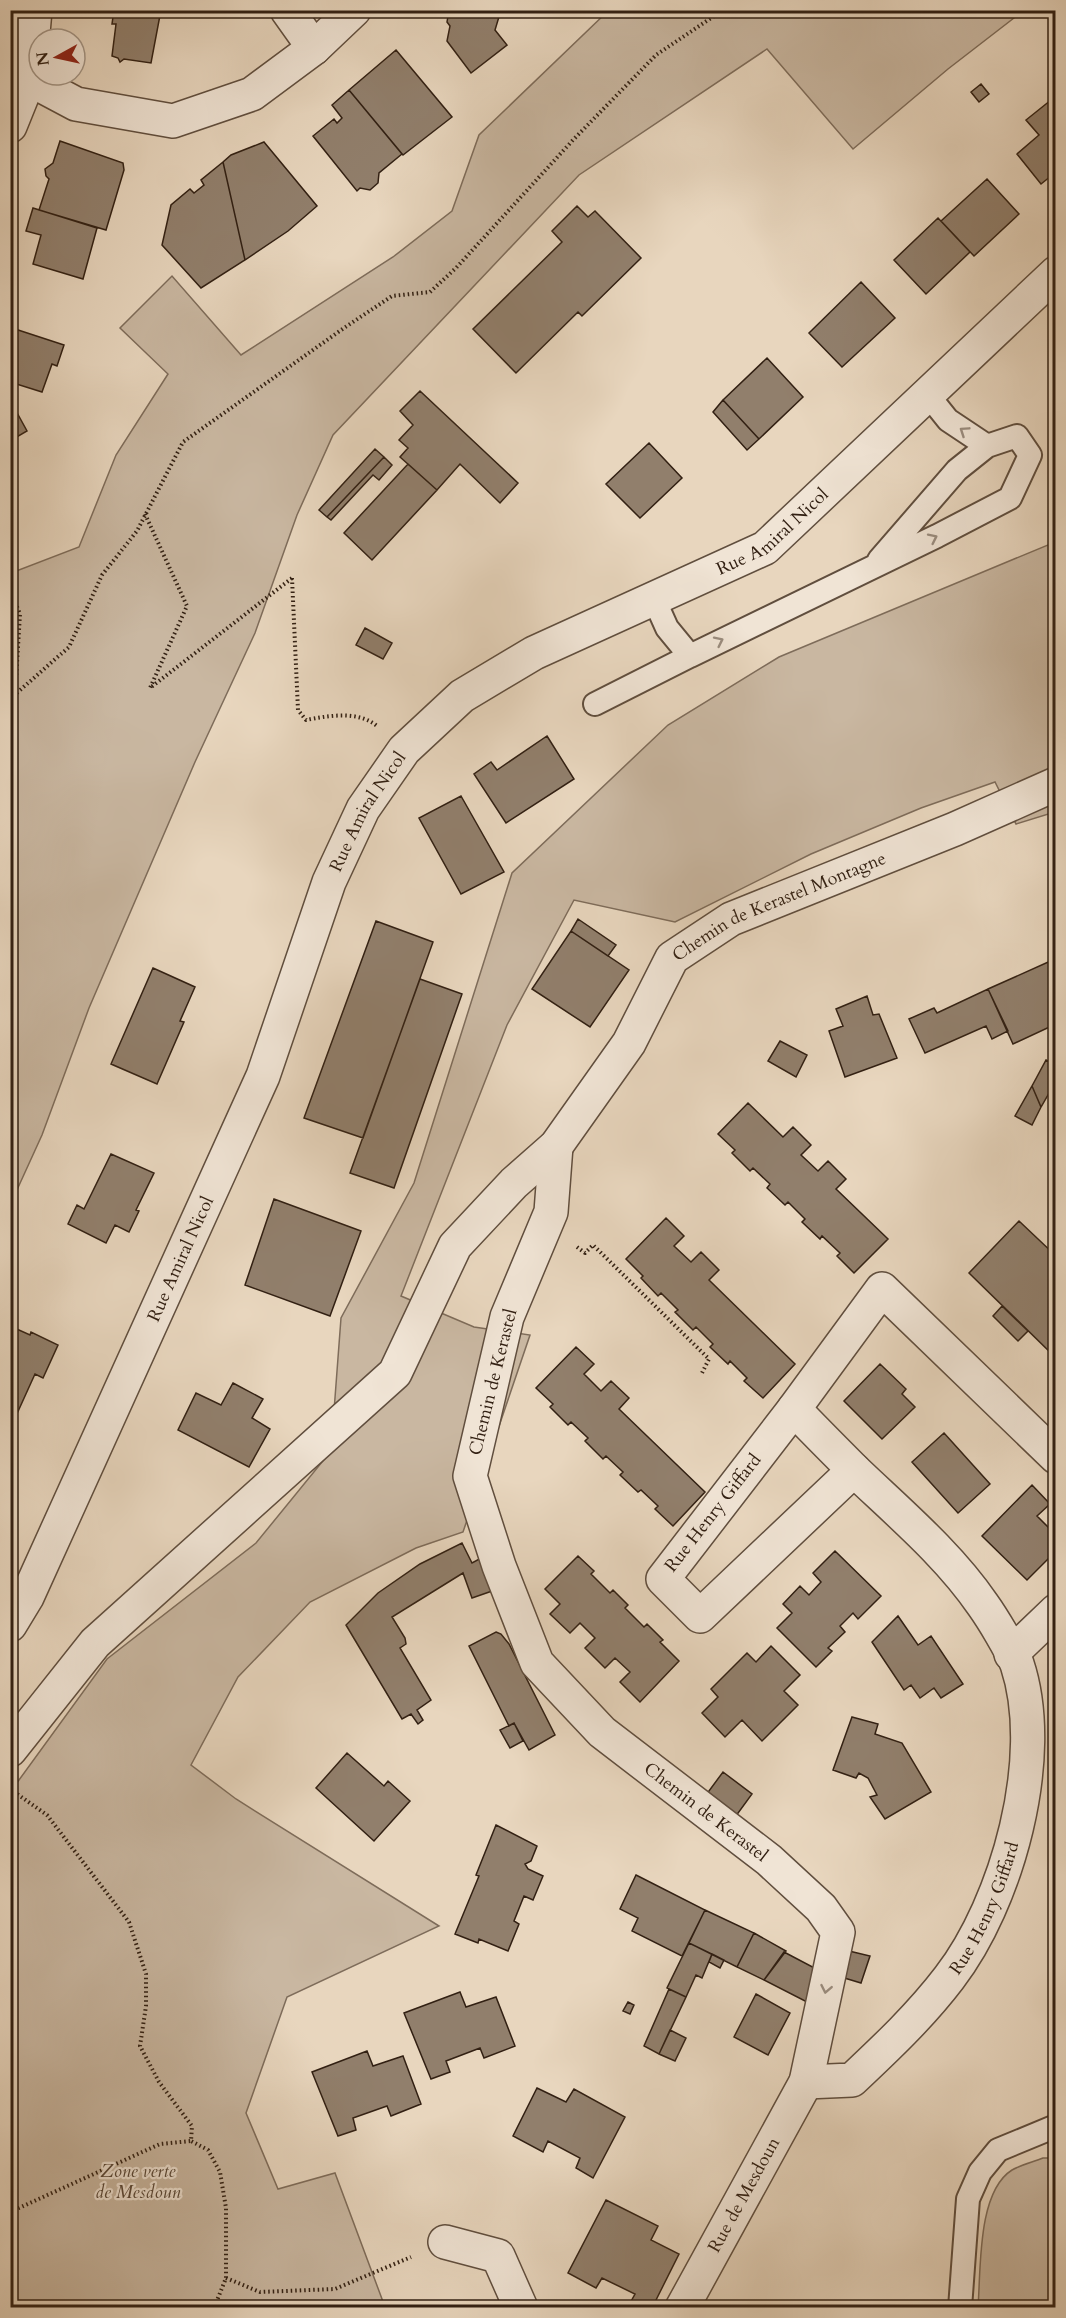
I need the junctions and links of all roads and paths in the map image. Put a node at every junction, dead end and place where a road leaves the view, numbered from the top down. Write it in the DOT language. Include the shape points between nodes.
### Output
graph roads {
  1 [pos="35,10"];
  2 [pos="287,10"];
  3 [pos="354,10"];
  4 [pos="723,10"];
  5 [pos="34,27"];
  6 [pos="314,48"];
  7 [pos="27,84"];
  8 [pos="44,87"];
  9 [pos="10,126"];
  10 [pos="1056,273"];
  11 [pos="928,395"];
  12 [pos="987,446"];
  13 [pos="145,514"];
  14 [pos="873,567"];
  15 [pos="10,590"];
  16 [pos="654,599"];
  17 [pos="690,656"];
  18 [pos="15,695"];
  19 [pos="10,699"];
  20 [pos="595,704"];
  21 [pos="371,721"];
  22 [pos="1056,784"];
  23 [pos="556,1146"];
  24 [pos="585,1253"];
  25 [pos="701,1375"];
  26 [pos="794,1409"];
  27 [pos="1056,1457"];
  28 [pos="854,1470"];
  29 [pos="1056,1611"];
  30 [pos="10,1625"];
  31 [pos="1011,1654"];
  32 [pos="10,1750"];
  33 [pos="10,1790"];
  34 [pos="806,2082"];
  35 [pos="1056,2126"];
  36 [pos="191,2141"];
  37 [pos="10,2212"];
  38 [pos="445,2242"];
  39 [pos="226,2277"];
  40 [pos="214,2307"];
  41 [pos="521,2307"];
  42 [pos="682,2307"];
  43 [pos="960,2307"];
  1 -- 5 [label="street"];
  2 -- 6 [label="street"];
  3 -- 6 [label="street"];
  4 -- 13 [label="path" via="656,55 430,292 392,296 183,442"];
  6 -- 8 [label="street" via="252,94 173,122 76,104"];
  7 -- 9 [label="street"];
  10 -- 11 [label="street, Rue Amiral Nicol"];
  12 -- 11 [label="lane, one-way" via="948,420"];
  11 -- 16 [label="street, Rue Amiral Nicol" via="765,548"];
  12 -- 14 [label="lane" via="957,470"];
  14 -- 12 [label="lane, one-way" via="1010,498 1030,455 1017,436"];
  13 -- 18 [label="path" via="137,531 102,575 69,647"];
  13 -- 21 [label="path" via="187,606 150,688 292,578 298,710 306,720 337,715"];
  17 -- 14 [label="lane, one-way"];
  15 -- 18 [label="path" via="20,614"];
  16 -- 17 [label="lane" via="667,628"];
  16 -- 30 [label="street, Rue Amiral Nicol" via="534,653 462,696 404,750 363,809 329,882 263,1076 27,1597"];
  17 -- 20 [label="lane"];
  18 -- 19 [label="path"];
  22 -- 23 [label="street, Chemin de Kerastel Montagne" via="955,830 731,919 672,958 629,1043"];
  23 -- 32 [label="street" via="514,1183 455,1246 395,1373 96,1643"];
  23 -- 34 [label="street, Chemin de Kerastel, one-way" via="550,1212 507,1317 470,1476 499,1566 537,1663 602,1732 770,1860 820,1908 838,1932"];
  24 -- 25 [label="path" via="593,1245 709,1359"];
  26 -- 27 [label="street, Rue Henry Giffard" via="882,1289"];
  26 -- 28 [label="street, Rue Henry Giffard"];
  26 -- 28 [label="street, Rue Henry Giffard" via="663,1579 700,1616"];
  28 -- 31 [label="street, Rue Henry Giffard" via="935,1547 983,1605"];
  29 -- 31 [label="street"];
  31 -- 34 [label="street, Rue Henry Giffard" via="1027,1711 1022,1802 1005,1870 983,1924 950,1977 909,2025 852,2080"];
  33 -- 36 [label="path" via="47,1815 129,1922 146,1974 140,2046 159,2082 192,2126"];
  34 -- 42 [label="street, Rue de Mesdoun"];
  35 -- 43 [label="lane" via="998,2150 980,2172 968,2199"];
  36 -- 37 [label="path" via="160,2144"];
  36 -- 39 [label="path" via="208,2150 220,2172 226,2208"];
  38 -- 39 [label="path" via="335,2289 260,2292"];
  38 -- 41 [label="street" via="498,2256"];
  39 -- 40 [label="path"];
}
